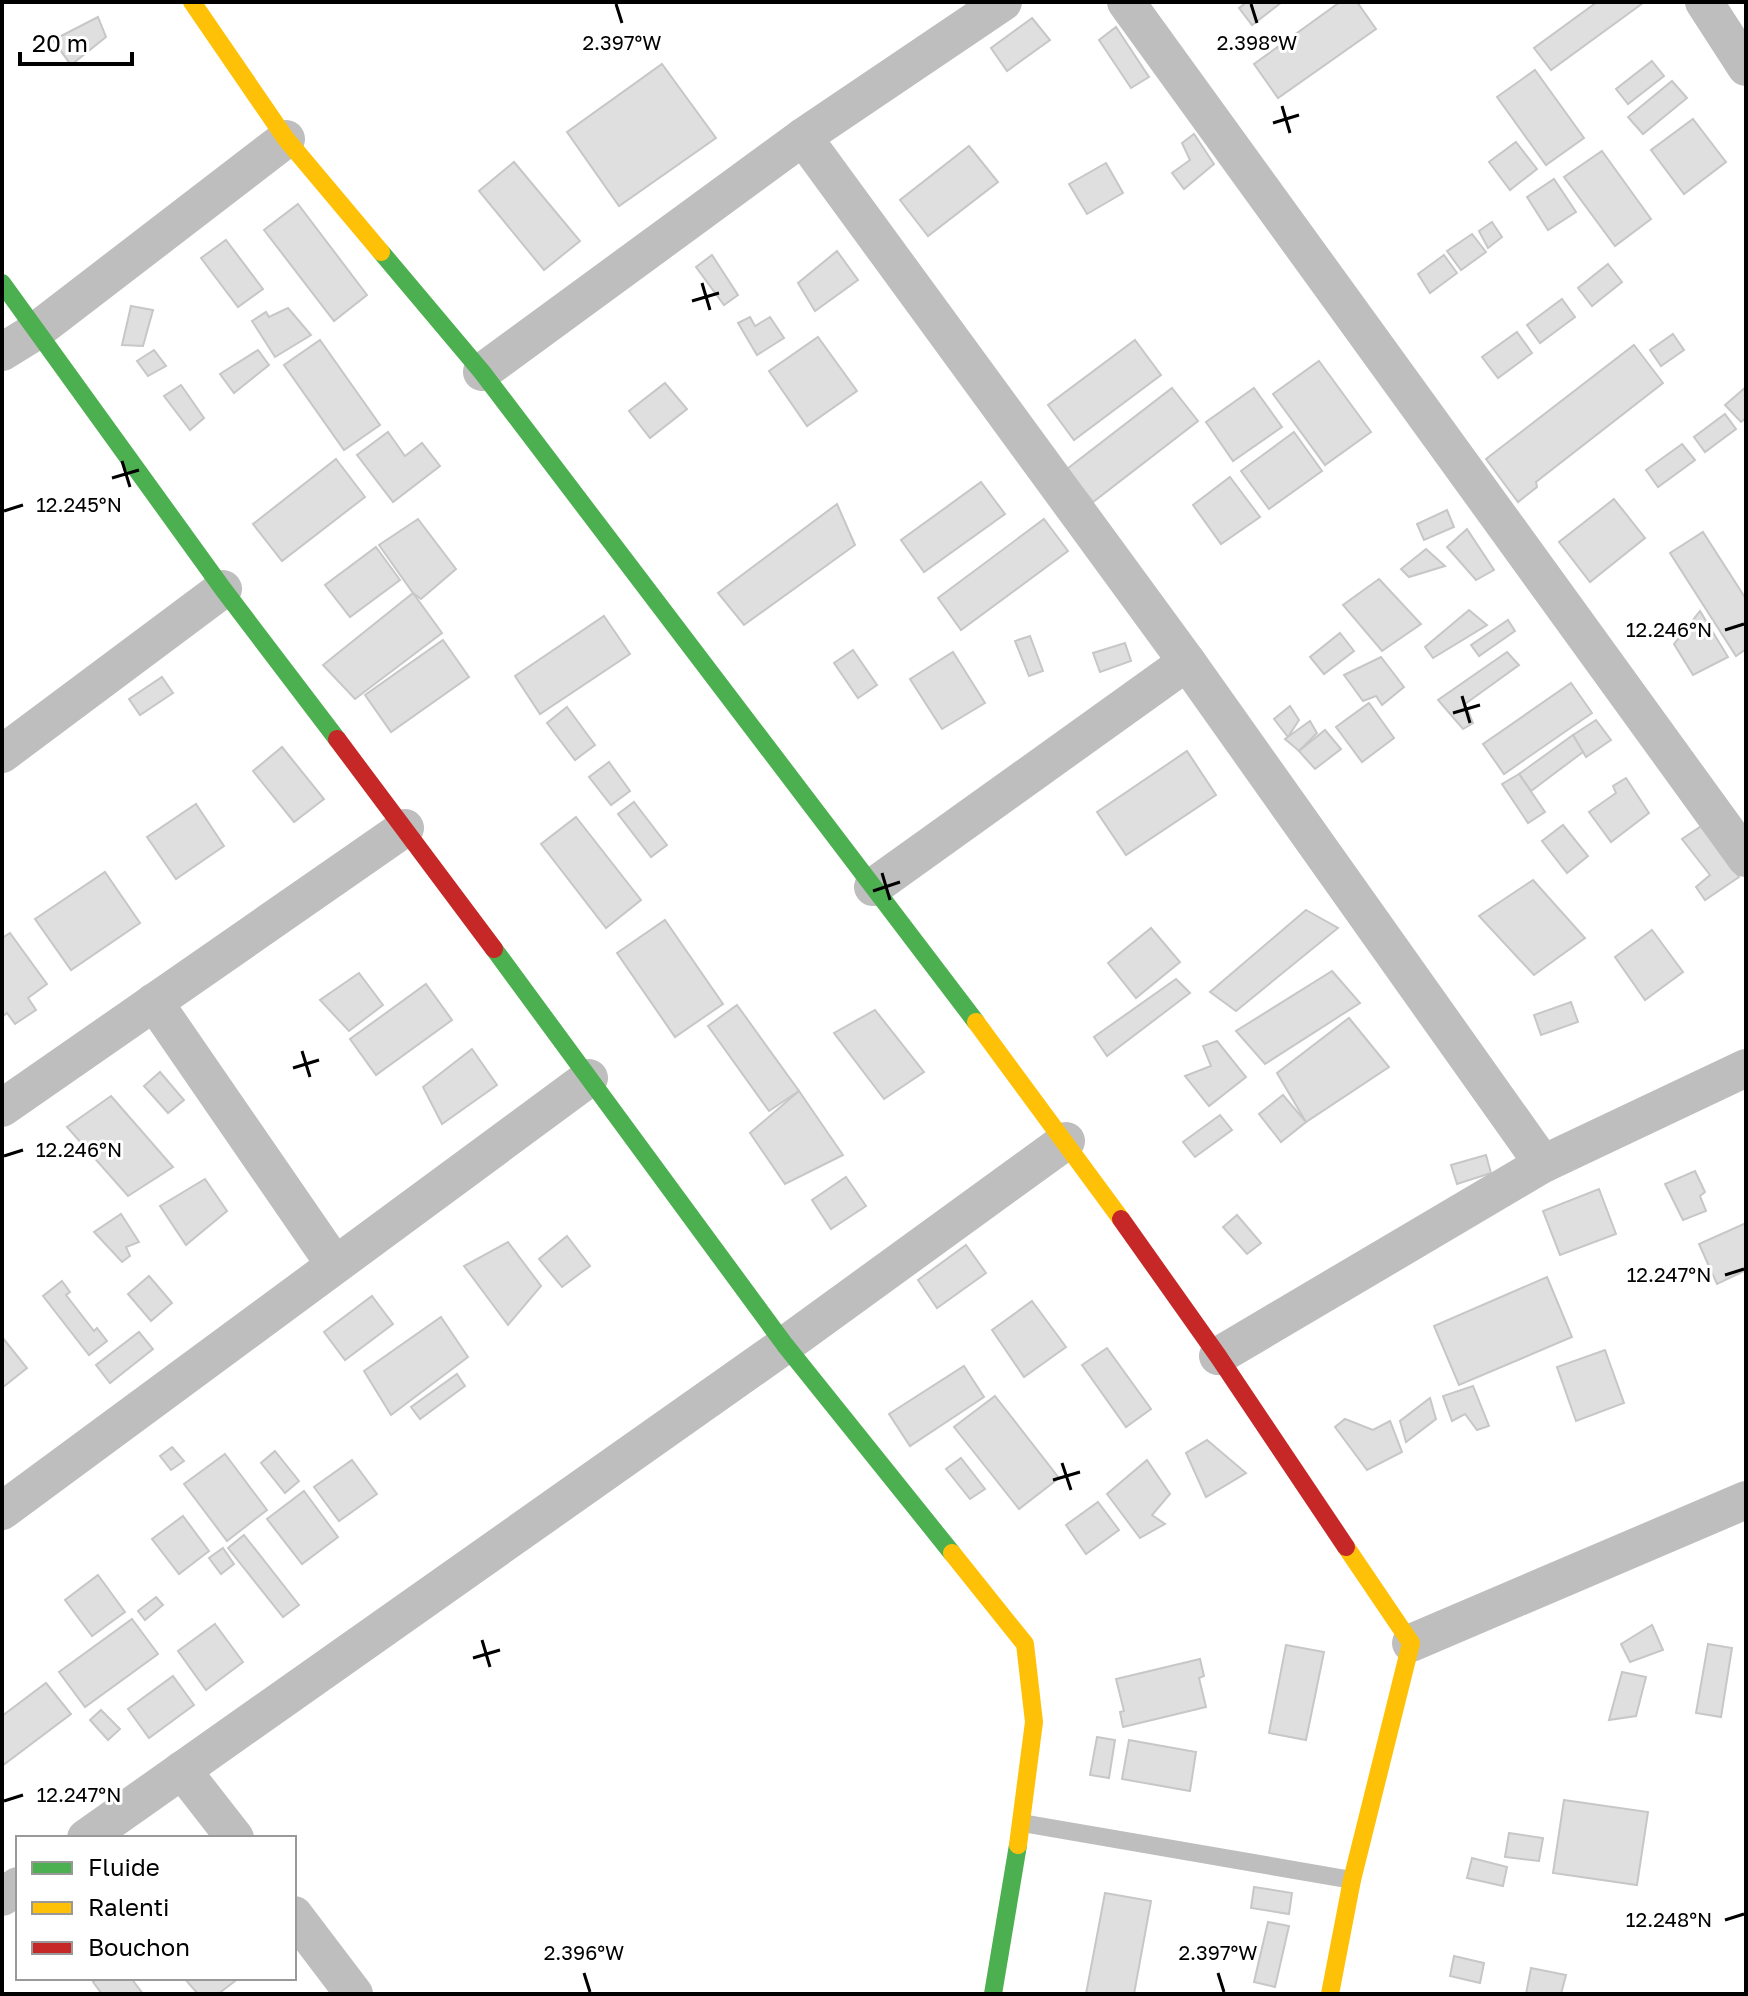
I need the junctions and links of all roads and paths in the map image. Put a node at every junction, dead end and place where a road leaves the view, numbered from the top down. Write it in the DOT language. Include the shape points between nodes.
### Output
graph roads {
  1 [pos="192,2"];
  2 [pos="1003,2"];
  3 [pos="1126,2"];
  4 [pos="1704,2"];
  5 [pos="1746,67"];
  6 [pos="803,137"];
  7 [pos="286,139"];
  8 [pos="2,283"];
  9 [pos="36,331"];
  10 [pos="2,352"];
  11 [pos="482,372"];
  12 [pos="223,589"];
  13 [pos="1187,662"];
  14 [pos="2,754"];
  15 [pos="405,828"];
  16 [pos="1746,858"];
  17 [pos="873,887"];
  18 [pos="154,1002"];
  19 [pos="1746,1068"];
  20 [pos="589,1078"];
  21 [pos="2,1108"];
  22 [pos="1066,1141"];
  23 [pos="1543,1164"];
  24 [pos="335,1265"];
  25 [pos="785,1345"];
  26 [pos="1218,1356"];
  27 [pos="1746,1500"];
  28 [pos="2,1511"];
  29 [pos="1411,1643"];
  30 [pos="182,1770"];
  31 [pos="1022,1823"];
  32 [pos="89,1836"];
  33 [pos="233,1836"];
  34 [pos="1352,1880"];
  35 [pos="296,1918"];
  36 [pos="354,1994"];
  37 [pos="993,1994"];
  38 [pos="1330,1994"];
  1 -- 7 [label="street"];
  2 -- 6 [label="street"];
  3 -- 16 [label="street"];
  4 -- 5 [label="street"];
  6 -- 11 [label="street"];
  6 -- 13 [label="street"];
  7 -- 9 [label="street"];
  7 -- 11 [label="street"];
  8 -- 9 [label="street"];
  9 -- 10 [label="street"];
  9 -- 12 [label="street"];
  11 -- 17 [label="street"];
  12 -- 14 [label="street"];
  12 -- 15 [label="street"];
  13 -- 17 [label="street"];
  13 -- 23 [label="street"];
  15 -- 18 [label="street"];
  15 -- 20 [label="street"];
  17 -- 22 [label="street"];
  18 -- 21 [label="street"];
  18 -- 24 [label="street"];
  19 -- 23 [label="street"];
  20 -- 24 [label="street"];
  20 -- 25 [label="street"];
  22 -- 25 [label="street"];
  22 -- 26 [label="street"];
  23 -- 26 [label="street"];
  24 -- 28 [label="street"];
  25 -- 30 [label="street"];
  25 -- 31 [label="street" via="1025,1644 1034,1722"];
  26 -- 29 [label="street"];
  27 -- 29 [label="street"];
  29 -- 34 [label="street"];
  30 -- 32 [label="street"];
  30 -- 33 [label="street"];
  31 -- 34 [label="lane"];
  31 -- 37 [label="street"];
  34 -- 38 [label="street"];
  35 -- 36 [label="street"];
}
